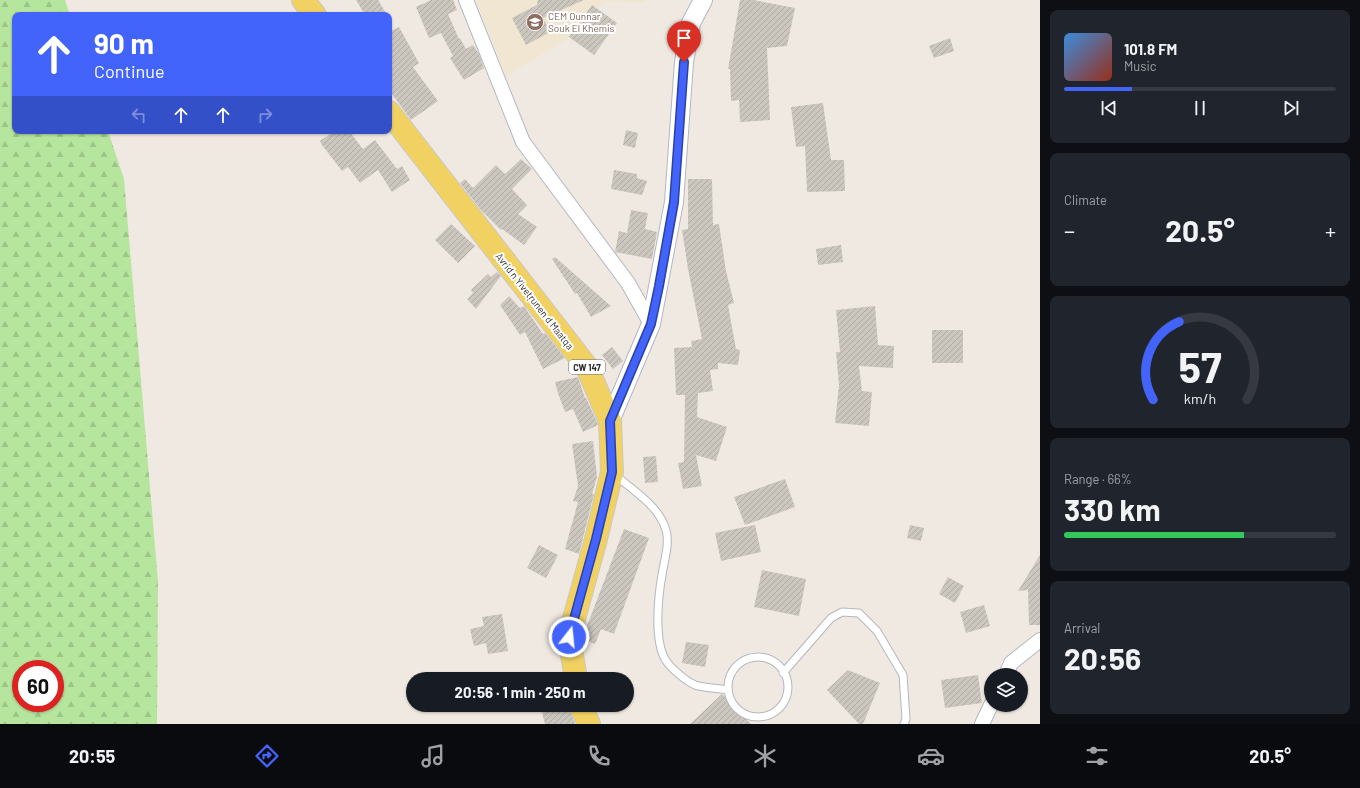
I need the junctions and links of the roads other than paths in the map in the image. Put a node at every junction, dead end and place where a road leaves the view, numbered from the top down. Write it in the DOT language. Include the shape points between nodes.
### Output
graph roads {
  1 [pos="304,0"];
  2 [pos="466,0"];
  3 [pos="703,0"];
  4 [pos="313,12"];
  5 [pos="392,116"];
  6 [pos="651,324"];
  7 [pos="610,421"];
  8 [pos="612,472"];
  9 [pos="1040,640"];
  10 [pos="1010,668"];
  11 [pos="575,672"];
  12 [pos="783,673"];
  13 [pos="728,690"];
  14 [pos="583,712"];
  15 [pos="988,712"];
  16 [pos="589,724"];
  17 [pos="904,724"];
  18 [pos="982,724"];
  1 -- 4 [label="main road"];
  2 -- 6 [label="street" via="523,142 628,283"];
  3 -- 6 [label="street" via="691,23 684,62 674,202"];
  5 -- 7 [label="main road, Avrid n Yivetṛunen d Maatqa / CW 147" via="587,367"];
  6 -- 7 [label="street"];
  7 -- 8 [label="main road, Avrid n Yivetṛunen d Maatqa / CW 147"];
  8 -- 11 [label="main road, Avrid n Yivetṛunen d Maatqa / CW 147" via="569,637"];
  8 -- 13 [label="lane" via="644,498 660,517 666,530 668,541 660,584 658,636 665,659 679,674 696,685"];
  9 -- 10 [label="street"];
  12 -- 13 [label="lane" via="769,660 750,658 734,668 729,677"];
  12 -- 13 [label="lane" via="787,682 786,697 778,710 769,715 759,718 740,712 733,704"];
  12 -- 17 [label="lane" via="831,618 842,612 859,613 877,631 903,675 906,719"];
  14 -- 16 [label="main road"];
  15 -- 18 [label="street"];
}
